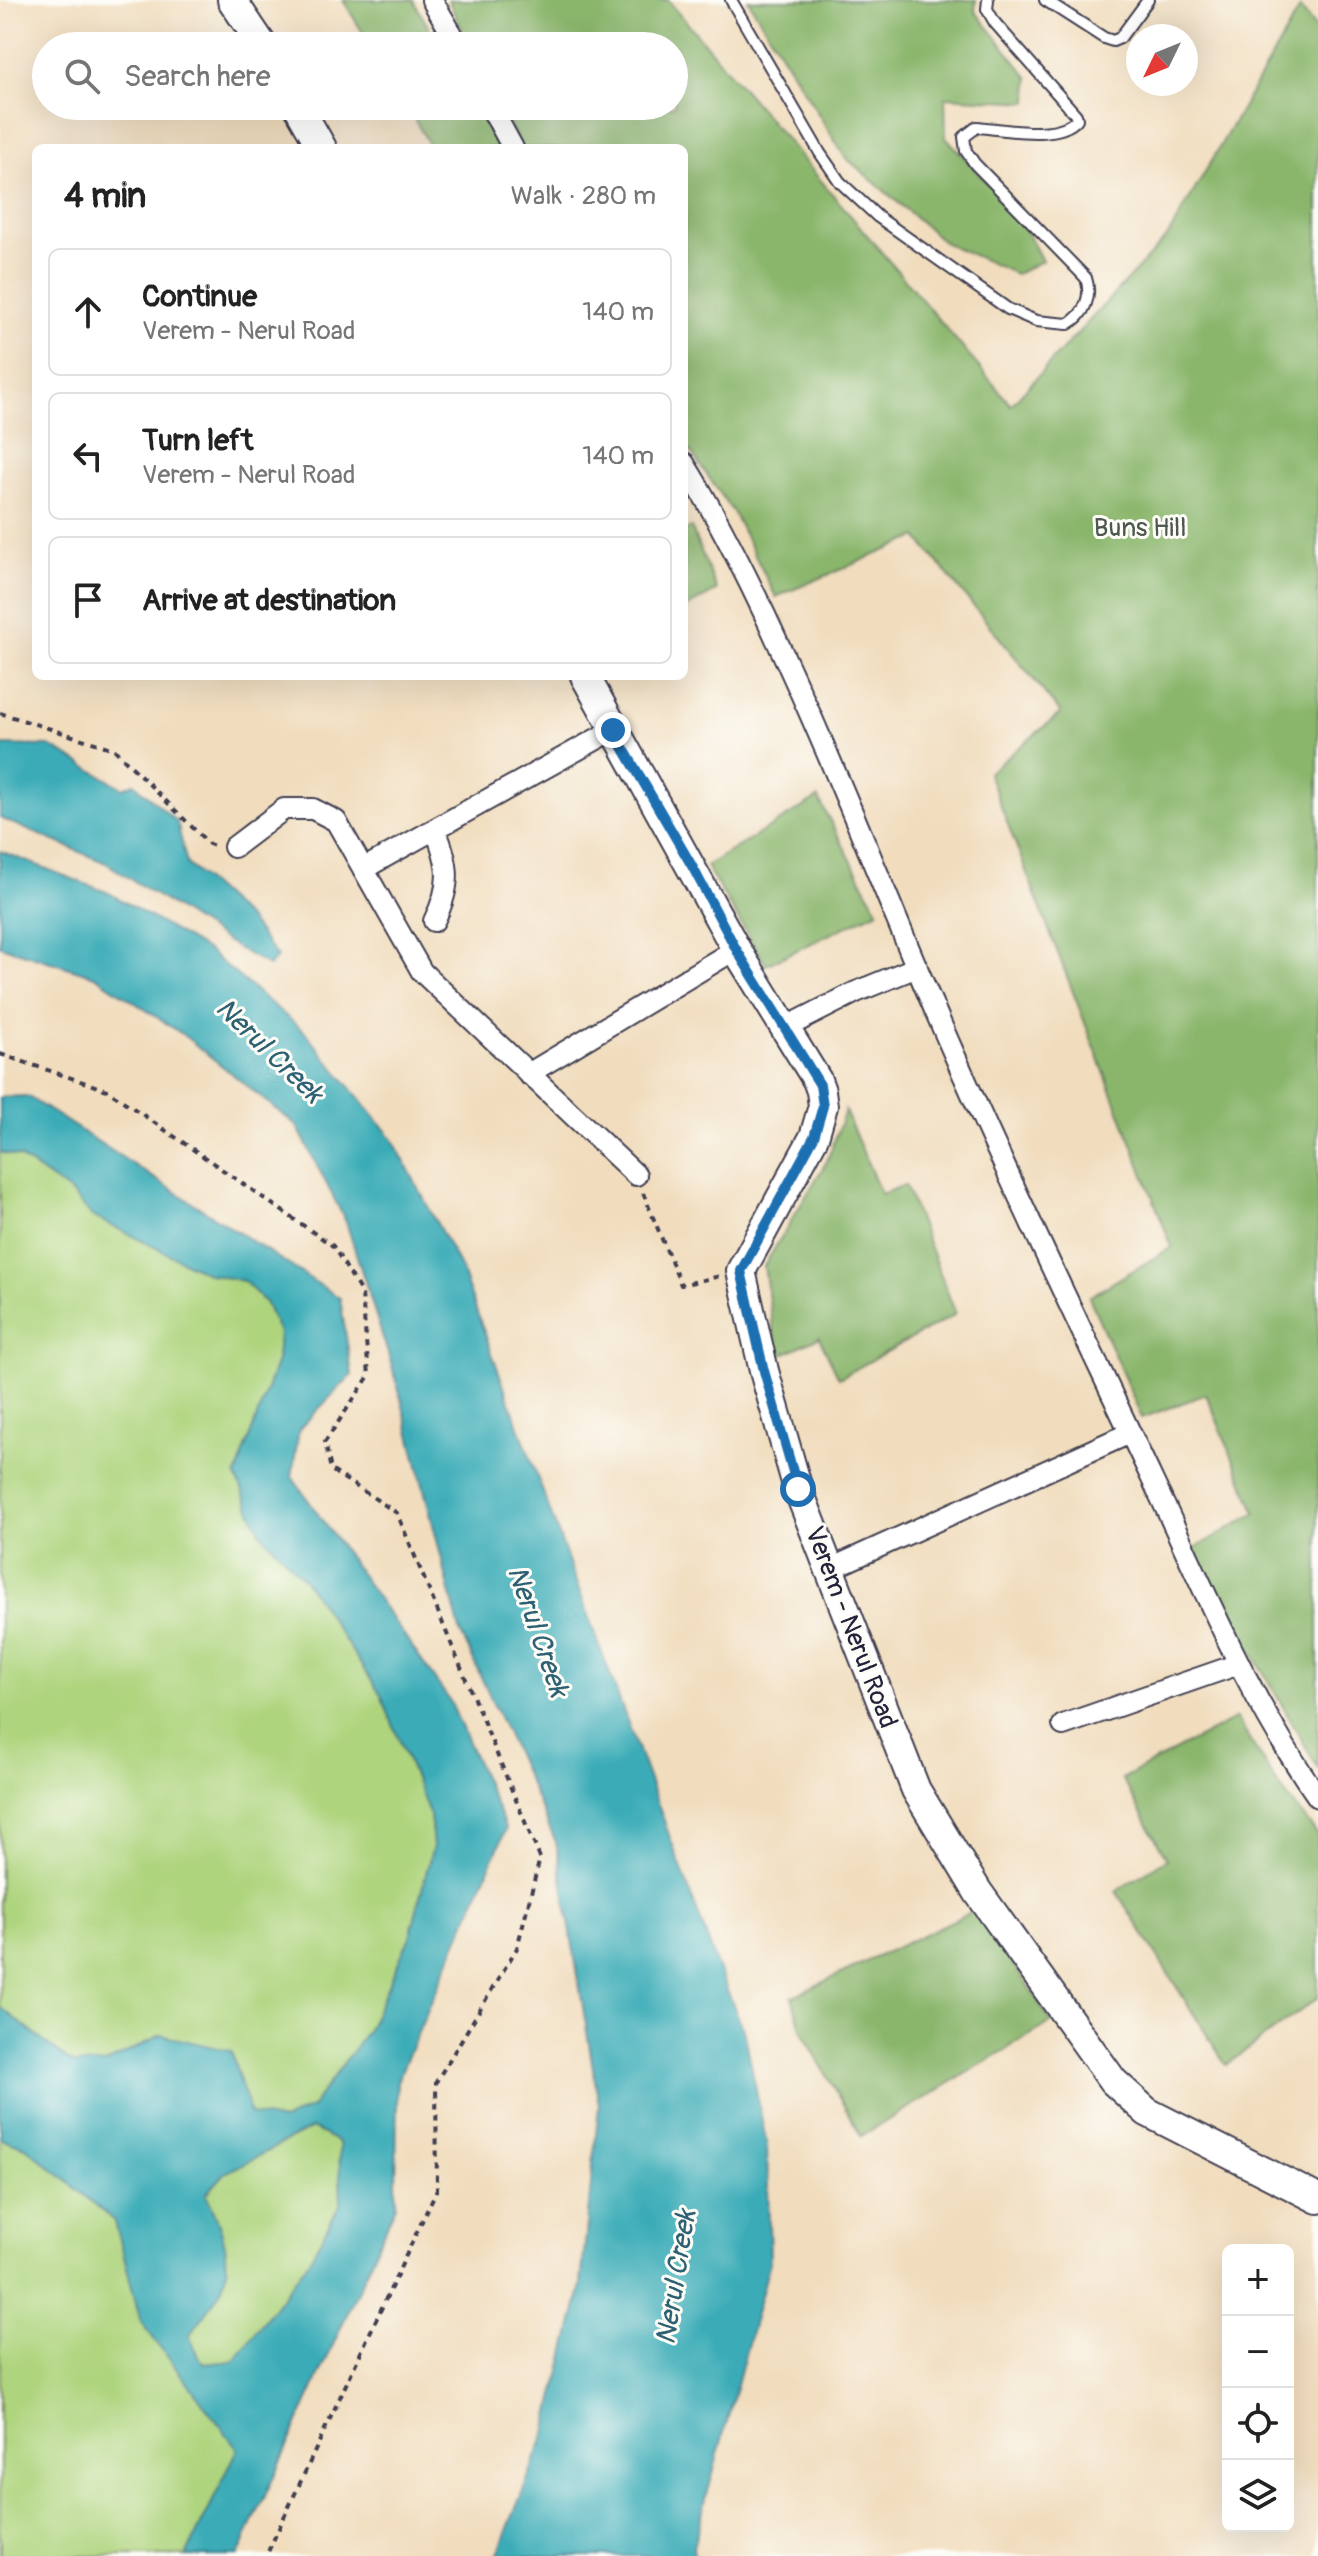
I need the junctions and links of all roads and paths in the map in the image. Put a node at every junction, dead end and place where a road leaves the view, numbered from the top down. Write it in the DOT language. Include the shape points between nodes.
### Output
graph roads {
  1 [pos="232,0"];
  2 [pos="432,0"];
  3 [pos="731,0"];
  4 [pos="988,0"];
  5 [pos="1045,0"];
  6 [pos="1148,0"];
  7 [pos="254,32"];
  8 [pos="451,32"];
  9 [pos="306,120"];
  10 [pos="498,120"];
  11 [pos="320,144"];
  12 [pos="511,144"];
  13 [pos="688,469"];
  14 [pos="587,680"];
  15 [pos="0,713"];
  16 [pos="613,730"];
  17 [pos="435,829"];
  18 [pos="234,847"];
  19 [pos="363,869"];
  20 [pos="434,921"];
  21 [pos="736,949"];
  22 [pos="917,967"];
  23 [pos="785,1028"];
  24 [pos="0,1054"];
  25 [pos="528,1074"];
  26 [pos="636,1175"];
  27 [pos="741,1271"];
  28 [pos="1130,1433"];
  29 [pos="830,1569"];
  30 [pos="1239,1664"];
  31 [pos="1063,1725"];
  32 [pos="1318,1797"];
  33 [pos="1318,2199"];
  34 [pos="266,2556"];
  1 -- 7 [label="main road"];
  2 -- 8 [label="street"];
  3 -- 4 [label="lane" via="840,182 878,217 1008,309 1036,321 1068,324 1083,314 1089,292 1086,278 975,164 964,137 977,127 1057,132 1073,124 1076,115 995,23"];
  5 -- 6 [label="lane" via="1113,41"];
  9 -- 11 [label="main road"];
  10 -- 12 [label="street"];
  13 -- 22 [label="street" via="715,512 832,760"];
  14 -- 16 [label="main road"];
  15 -- 18 [label="path" via="114,749 209,844 223,850"];
  16 -- 17 [label="street"];
  16 -- 21 [label="main road"];
  17 -- 19 [label="street"];
  17 -- 20 [label="street" via="448,876"];
  18 -- 19 [label="street" via="284,809 313,809 336,821"];
  19 -- 25 [label="street" via="422,972"];
  21 -- 23 [label="main road"];
  21 -- 25 [label="street"];
  22 -- 23 [label="street"];
  22 -- 28 [label="street" via="992,1142"];
  23 -- 27 [label="main road" via="820,1085 822,1113 808,1151"];
  24 -- 34 [label="path" via="107,1090 333,1246 362,1294 369,1376 325,1442 331,1470 397,1513 540,1858 517,1948 436,2082 437,2189"];
  25 -- 26 [label="street"];
  26 -- 27 [label="path" via="681,1285"];
  27 -- 29 [label="main road, Verem - Nerul Road" via="798,1489"];
  28 -- 29 [label="street"];
  28 -- 30 [label="street"];
  29 -- 33 [label="main road, Verem - Nerul Road" via="916,1790 978,1892 1113,2081 1147,2112"];
  30 -- 31 [label="street"];
  30 -- 32 [label="street"];
}
